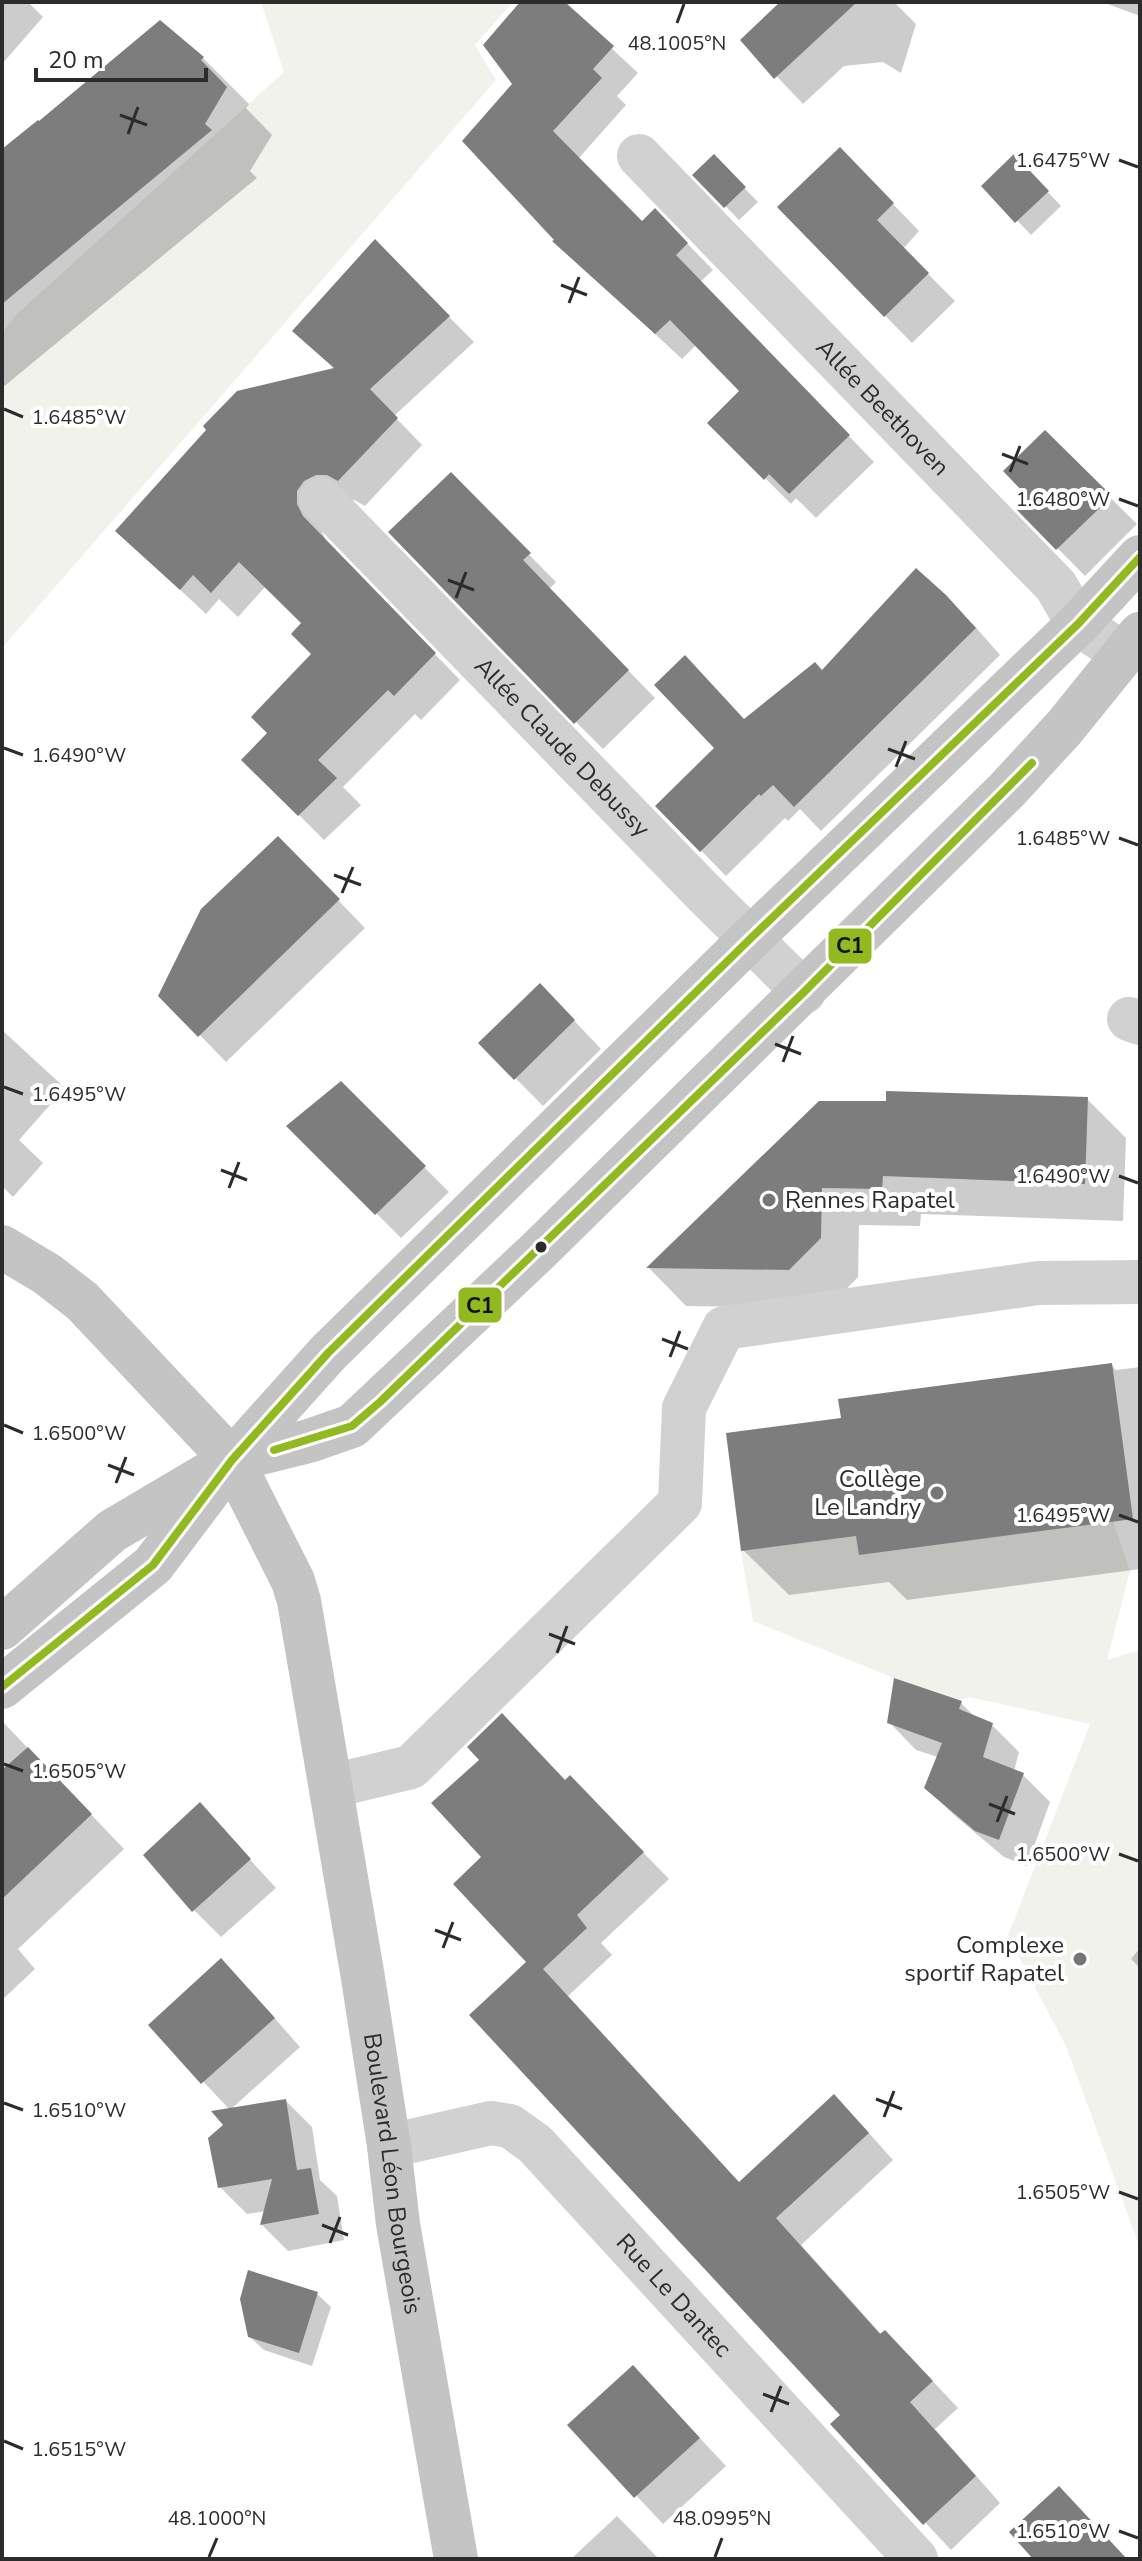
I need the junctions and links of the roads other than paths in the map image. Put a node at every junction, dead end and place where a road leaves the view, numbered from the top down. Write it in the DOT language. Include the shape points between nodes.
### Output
graph roads {
  1 [pos="639,156"];
  2 [pos="321,499"];
  3 [pos="1140,557"];
  4 [pos="1078,624"];
  5 [pos="1132,644"];
  6 [pos="750,939"];
  7 [pos="804,992"];
  8 [pos="2,1247"];
  9 [pos="1140,1282"];
  10 [pos="232,1460"];
  11 [pos="2,1628"];
  12 [pos="2,1687"];
  13 [pos="332,1786"];
  14 [pos="389,2146"];
  15 [pos="456,2559"];
  16 [pos="916,2559"];
  1 -- 4 [label="street, Allée Beethoven" via="1056,586"];
  2 -- 6 [label="street, Allée Claude Debussy"];
  3 -- 4 [label="main road"];
  4 -- 5 [label="street, Allée Beethoven"];
  4 -- 6 [label="main road"];
  5 -- 7 [label="main road" via="1007,790"];
  6 -- 7 [label="street, Allée Claude Debussy"];
  6 -- 10 [label="main road" via="361,1319"];
  7 -- 10 [label="main road" via="352,1426"];
  8 -- 10 [label="main road, Boulevard Léon Bourgeois" via="82,1301"];
  9 -- 13 [label="street" via="1038,1283 724,1328 684,1408 680,1503 411,1767"];
  10 -- 11 [label="main road" via="112,1531"];
  10 -- 12 [label="main road" via="153,1565"];
  10 -- 13 [label="main road, Boulevard Léon Bourgeois" via="293,1581"];
  13 -- 14 [label="main road, Boulevard Léon Bourgeois"];
  14 -- 15 [label="main road, Boulevard Léon Bourgeois"];
  14 -- 16 [label="street, Rue Le Dantec" via="491,2123 510,2126 535,2144"];
}
